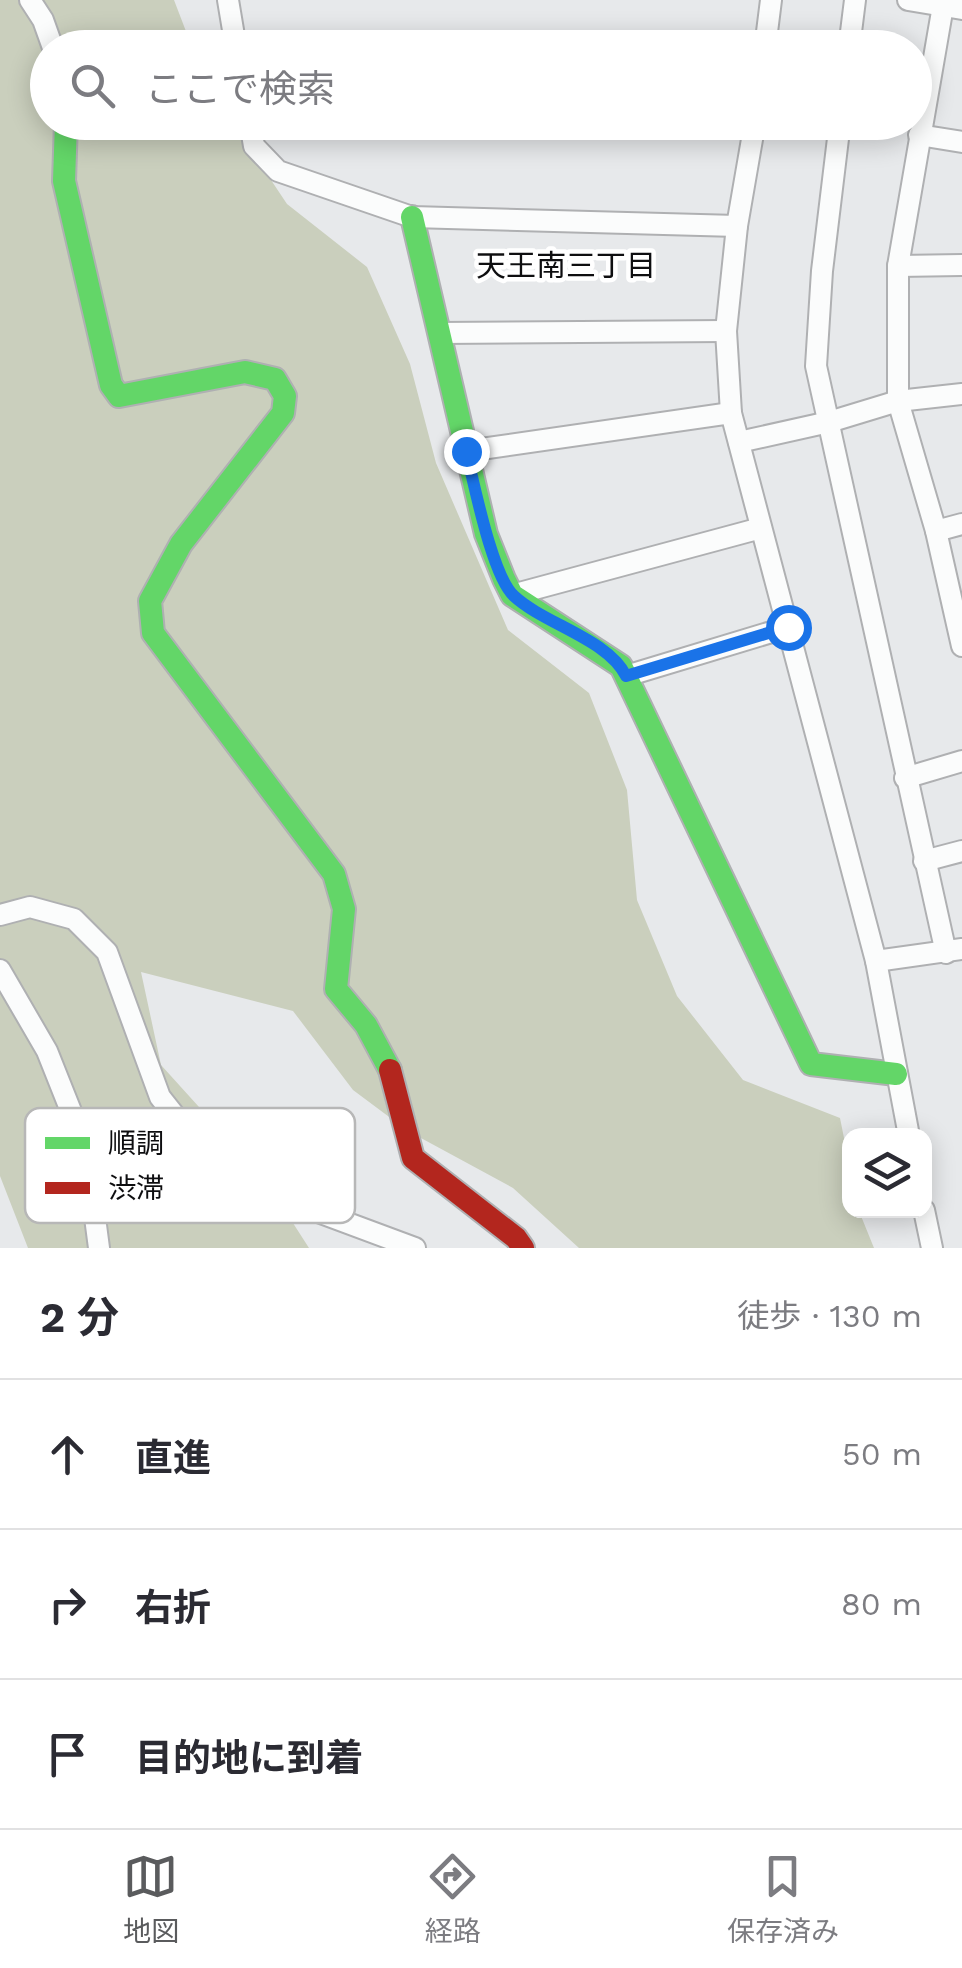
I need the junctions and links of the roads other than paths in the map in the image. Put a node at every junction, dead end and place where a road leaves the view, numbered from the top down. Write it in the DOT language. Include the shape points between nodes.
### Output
graph roads {
  1 [pos="30,0"];
  2 [pos="228,0"];
  3 [pos="771,0"];
  4 [pos="855,0"];
  5 [pos="908,0"];
  6 [pos="950,5"];
  7 [pos="47,30"];
  8 [pos="233,30"];
  9 [pos="767,30"];
  10 [pos="851,30"];
  11 [pos="932,80"];
  12 [pos="932,137"];
  13 [pos="65,140"];
  14 [pos="253,140"];
  15 [pos="752,140"];
  16 [pos="838,140"];
  17 [pos="918,140"];
  18 [pos="962,142"];
  19 [pos="412,218"];
  20 [pos="738,226"];
  21 [pos="962,265"];
  22 [pos="898,266"];
  23 [pos="726,331"];
  24 [pos="438,333"];
  25 [pos="962,394"];
  26 [pos="898,401"];
  27 [pos="731,412"];
  28 [pos="829,422"];
  29 [pos="739,442"];
  30 [pos="466,451"];
  31 [pos="962,524"];
  32 [pos="761,528"];
  33 [pos="936,531"];
  34 [pos="512,595"];
  35 [pos="788,627"];
  36 [pos="962,646"];
  37 [pos="626,676"];
  38 [pos="962,761"];
  39 [pos="905,778"];
  40 [pos="962,851"];
  41 [pos="924,861"];
  42 [pos="0,916"];
  43 [pos="954,951"];
  44 [pos="876,960"];
  45 [pos="0,970"];
  46 [pos="896,1074"];
  47 [pos="70,1108"];
  48 [pos="168,1108"];
  49 [pos="906,1128"];
  50 [pos="926,1218"];
  51 [pos="96,1223"];
  52 [pos="347,1223"];
  53 [pos="99,1248"];
  54 [pos="414,1248"];
  55 [pos="523,1248"];
  56 [pos="932,1248"];
  1 -- 7 [label="street"];
  2 -- 8 [label="street"];
  3 -- 9 [label="street"];
  4 -- 10 [label="street"];
  5 -- 6 [label="street"];
  6 -- 11 [label="street"];
  12 -- 18 [label="street"];
  13 -- 55 [label="street" via="64,181 111,385 119,396 245,372 275,379 284,396 283,413 182,544 150,601 153,633 334,874 344,909 336,990 366,1024 389,1067 414,1158"];
  14 -- 19 [label="street" via="278,171"];
  15 -- 20 [label="street"];
  16 -- 28 [label="street" via="816,366"];
  17 -- 22 [label="street"];
  19 -- 20 [label="street"];
  19 -- 24 [label="street"];
  20 -- 23 [label="street"];
  21 -- 22 [label="street"];
  22 -- 26 [label="street"];
  23 -- 24 [label="street"];
  23 -- 27 [label="street"];
  24 -- 30 [label="street"];
  25 -- 26 [label="street"];
  26 -- 28 [label="street"];
  26 -- 33 [label="street"];
  27 -- 29 [label="street"];
  27 -- 30 [label="street"];
  28 -- 29 [label="street"];
  28 -- 39 [label="street"];
  29 -- 32 [label="street"];
  30 -- 34 [label="street" via="486,534"];
  31 -- 33 [label="street"];
  32 -- 34 [label="street"];
  32 -- 35 [label="street"];
  33 -- 36 [label="street"];
  34 -- 37 [label="street" via="600,650"];
  35 -- 37 [label="street"];
  35 -- 44 [label="street"];
  37 -- 46 [label="street" via="811,1064"];
  38 -- 39 [label="street"];
  39 -- 41 [label="street"];
  40 -- 41 [label="street"];
  41 -- 43 [label="street"];
  42 -- 48 [label="street" via="30,907 74,919 106,952"];
  43 -- 44 [label="street"];
  44 -- 46 [label="street"];
  45 -- 47 [label="street"];
  46 -- 49 [label="street"];
  50 -- 56 [label="street"];
  51 -- 53 [label="street"];
  52 -- 54 [label="street"];
}
